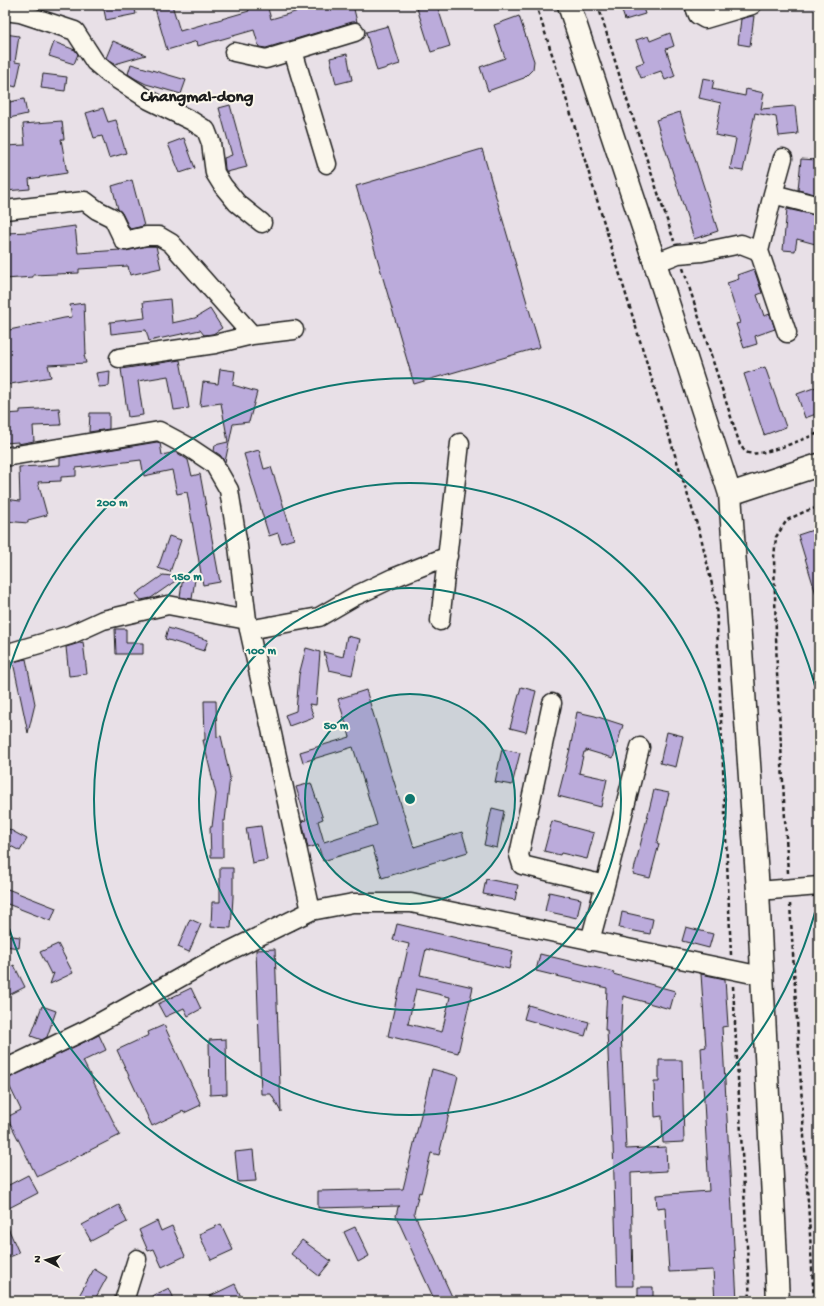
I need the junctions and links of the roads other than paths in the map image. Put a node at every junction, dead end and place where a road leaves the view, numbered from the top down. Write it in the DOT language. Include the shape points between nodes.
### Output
graph roads {
  1 [pos="569,5"];
  2 [pos="694,5"];
  3 [pos="752,5"];
  4 [pos="16,10"];
  5 [pos="355,32"];
  6 [pos="294,51"];
  7 [pos="234,52"];
  8 [pos="783,158"];
  9 [pos="328,164"];
  10 [pos="773,194"];
  11 [pos="819,206"];
  12 [pos="5,210"];
  13 [pos="262,222"];
  14 [pos="759,251"];
  15 [pos="655,263"];
  16 [pos="294,330"];
  17 [pos="787,334"];
  18 [pos="252,335"];
  19 [pos="119,358"];
  20 [pos="460,442"];
  21 [pos="5,457"];
  22 [pos="819,465"];
  23 [pos="730,494"];
  24 [pos="448,556"];
  25 [pos="440,621"];
  26 [pos="248,625"];
  27 [pos="5,654"];
  28 [pos="552,703"];
  29 [pos="640,747"];
  30 [pos="605,885"];
  31 [pos="819,886"];
  32 [pos="758,891"];
  33 [pos="311,911"];
  34 [pos="590,941"];
  35 [pos="762,976"];
  36 [pos="5,1068"];
  37 [pos="137,1259"];
  38 [pos="124,1301"];
  39 [pos="778,1301"];
  1 -- 15 [label="main road"];
  2 -- 3 [label="street" via="698,15 705,19"];
  4 -- 13 [label="street" via="75,31 95,62 109,74 149,100 192,120 206,130 211,143 215,173 237,202"];
  5 -- 6 [label="street"];
  6 -- 7 [label="street" via="266,59"];
  6 -- 9 [label="street"];
  8 -- 10 [label="street"];
  10 -- 11 [label="street"];
  10 -- 14 [label="street"];
  12 -- 18 [label="street" via="85,201 113,218 124,241 159,236 171,243"];
  14 -- 15 [label="street" via="741,244 678,254"];
  14 -- 17 [label="street"];
  15 -- 23 [label="main road"];
  16 -- 18 [label="street"];
  18 -- 19 [label="street" via="215,344"];
  20 -- 24 [label="street"];
  21 -- 26 [label="street" via="159,431 214,464 228,490"];
  22 -- 23 [label="main road"];
  23 -- 32 [label="main road"];
  24 -- 25 [label="street"];
  24 -- 26 [label="street" via="393,578 319,617"];
  26 -- 27 [label="street" via="168,605 103,620 70,635"];
  26 -- 33 [label="street"];
  28 -- 30 [label="street" via="519,855 522,865"];
  29 -- 30 [label="street"];
  30 -- 34 [label="street"];
  31 -- 32 [label="street"];
  32 -- 35 [label="main road"];
  33 -- 34 [label="street" via="353,903 411,903"];
  33 -- 36 [label="street" via="217,957 88,1029"];
  34 -- 35 [label="street"];
  35 -- 39 [label="main road"];
  37 -- 38 [label="street"];
}
